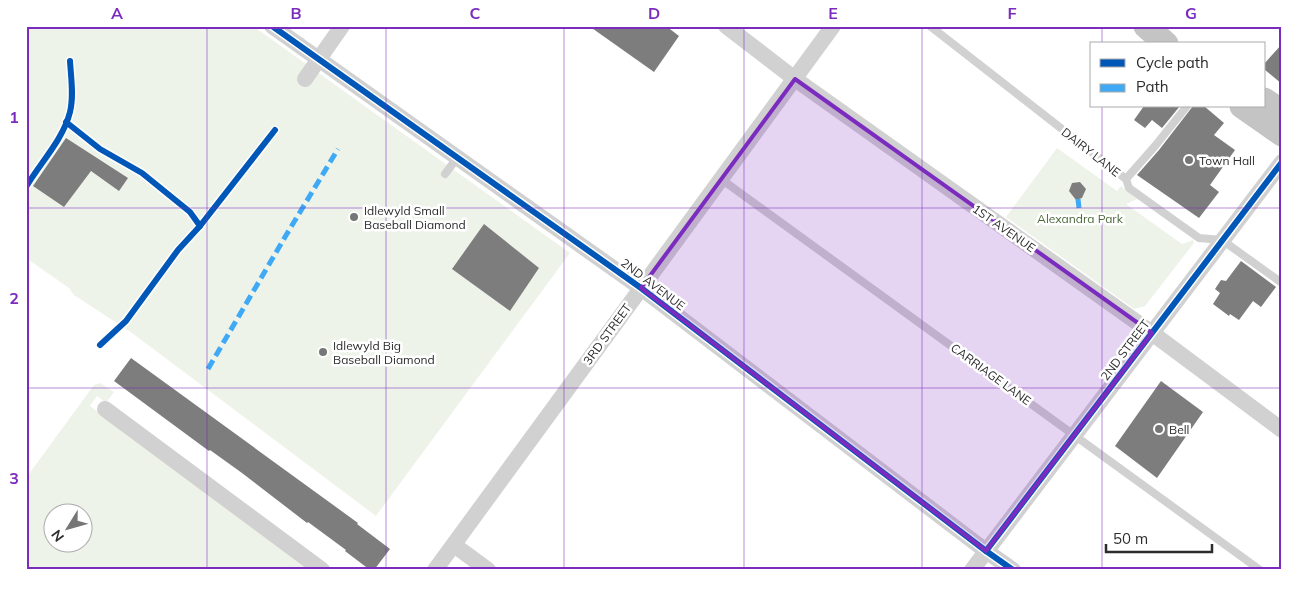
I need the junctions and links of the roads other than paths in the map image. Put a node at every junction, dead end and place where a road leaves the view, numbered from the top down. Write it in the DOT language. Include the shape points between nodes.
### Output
graph roads {
  1 [pos="272,26"];
  2 [pos="342,26"];
  3 [pos="726,26"];
  4 [pos="833,26"];
  5 [pos="930,26"];
  6 [pos="318,59"];
  7 [pos="305,79"];
  8 [pos="795,79"];
  9 [pos="1266,101"];
  10 [pos="1185,108"];
  11 [pos="1245,108"];
  12 [pos="1282,112"];
  13 [pos="1282,134"];
  14 [pos="458,158"];
  15 [pos="1282,162"];
  16 [pos="445,174"];
  17 [pos="721,179"];
  18 [pos="1126,179"];
  19 [pos="1222,240"];
  20 [pos="1282,283"];
  21 [pos="641,288"];
  22 [pos="1152,333"];
  23 [pos="105,409"];
  24 [pos="1282,430"];
  25 [pos="1074,435"];
  26 [pos="454,545"];
  27 [pos="986,551"];
  28 [pos="322,570"];
  29 [pos="435,570"];
  30 [pos="488,570"];
  31 [pos="972,570"];
  32 [pos="1013,570"];
  33 [pos="1260,570"];
  1 -- 6 [label="street, 2ND AVENUE"];
  2 -- 6 [label="street"];
  3 -- 8 [label="street, 1ST AVENUE"];
  4 -- 8 [label="street, 3RD STREET"];
  5 -- 18 [label="lane, DAIRY LANE"];
  6 -- 7 [label="street"];
  6 -- 14 [label="street, 2ND AVENUE"];
  8 -- 17 [label="street, 3RD STREET"];
  8 -- 22 [label="street, 1ST AVENUE"];
  9 -- 12 [label="main road"];
  10 -- 18 [label="lane"];
  11 -- 13 [label="main road"];
  14 -- 16 [label="lane"];
  14 -- 21 [label="street, 2ND AVENUE"];
  15 -- 19 [label="street, 2ND STREET"];
  17 -- 21 [label="street, 3RD STREET"];
  17 -- 25 [label="lane, CARRIAGE LANE"];
  18 -- 19 [label="lane, DAIRY LANE" via="1129,188 1199,238"];
  19 -- 20 [label="lane, DAIRY LANE"];
  19 -- 22 [label="street, 2ND STREET"];
  21 -- 26 [label="street, 3RD STREET"];
  21 -- 27 [label="street, 2ND AVENUE"];
  22 -- 24 [label="street, 1ST AVENUE"];
  22 -- 25 [label="street, 2ND STREET"];
  23 -- 28 [label="street"];
  25 -- 27 [label="street, 2ND STREET"];
  25 -- 33 [label="lane, CARRIAGE LANE"];
  26 -- 29 [label="street, 3RD STREET"];
  26 -- 30 [label="street"];
  27 -- 31 [label="street, 2ND STREET"];
  27 -- 32 [label="street, 2ND AVENUE"];
}
